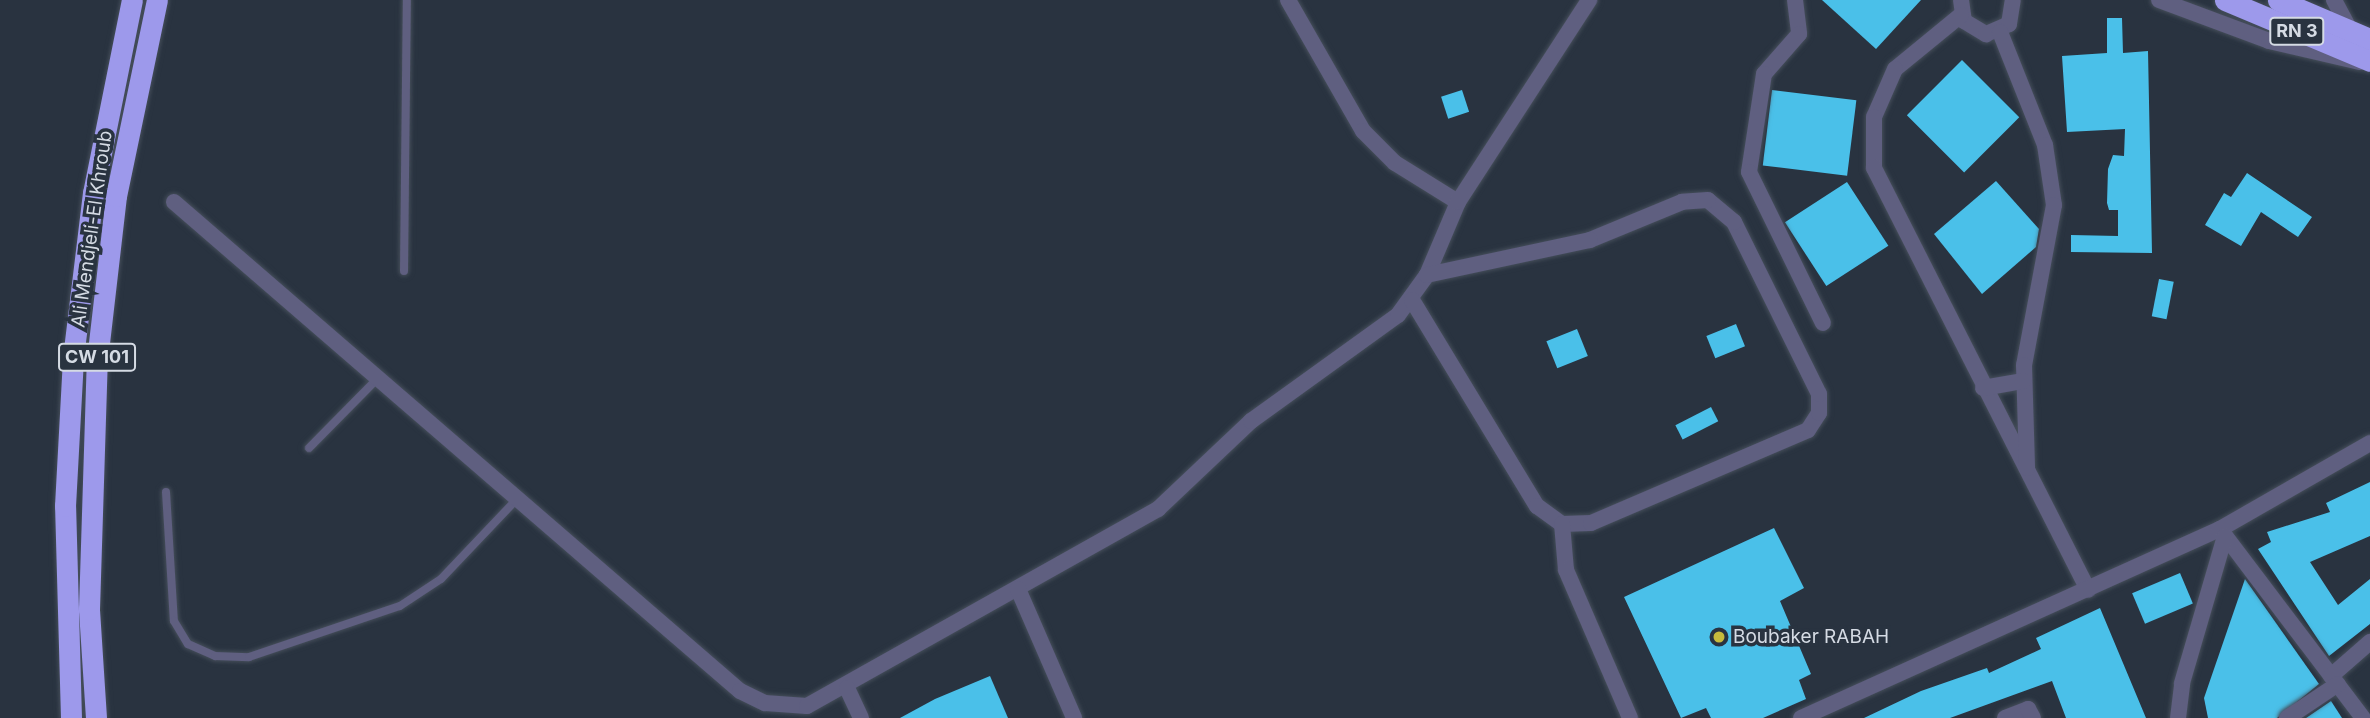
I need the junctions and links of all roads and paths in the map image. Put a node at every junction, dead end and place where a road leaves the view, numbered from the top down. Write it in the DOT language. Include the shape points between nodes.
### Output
graph roads {
  1 [pos="132,0"];
  2 [pos="157,0"];
  3 [pos="407,0"];
  4 [pos="1288,0"];
  5 [pos="1589,0"];
  6 [pos="1794,0"];
  7 [pos="2015,0"];
  8 [pos="2159,0"];
  9 [pos="2225,0"];
  10 [pos="2278,0"];
  11 [pos="2334,0"];
  12 [pos="1961,8"];
  13 [pos="2350,30"];
  14 [pos="2000,32"];
  15 [pos="2370,39"];
  16 [pos="2370,62"];
  17 [pos="174,202"];
  18 [pos="1458,202"];
  19 [pos="404,271"];
  20 [pos="1427,275"];
  21 [pos="1412,300"];
  22 [pos="1823,323"];
  23 [pos="378,378"];
  24 [pos="2023,380"];
  25 [pos="1983,387"];
  26 [pos="2370,443"];
  27 [pos="309,448"];
  28 [pos="2027,473"];
  29 [pos="166,492"];
  30 [pos="517,499"];
  31 [pos="1562,524"];
  32 [pos="2222,533"];
  33 [pos="1018,589"];
  34 [pos="2088,590"];
  35 [pos="2370,642"];
  36 [pos="2334,680"];
  37 [pos="847,688"];
  38 [pos="71,718"];
  39 [pos="96,718"];
  40 [pos="861,718"];
  41 [pos="1074,718"];
  42 [pos="1630,718"];
  43 [pos="1801,718"];
  44 [pos="2005,718"];
  45 [pos="2033,718"];
  46 [pos="2178,718"];
  47 [pos="2287,718"];
  48 [pos="2364,718"];
  1 -- 38 [label="highway, Ali Mendjeli-El Khroub / CW 101" via="93,193 73,358 65,506"];
  2 -- 39 [label="highway, Ali Mendjeli-El Khroub / CW 101" via="116,196 97,360 89,609"];
  3 -- 19 [label="lane"];
  4 -- 18 [label="street" via="1363,131 1395,163"];
  5 -- 18 [label="street"];
  6 -- 22 [label="street" via="1799,34 1764,74 1749,172"];
  7 -- 14 [label="street" via="2012,19"];
  8 -- 16 [label="street" via="2269,41"];
  9 -- 16 [label="highway, RN 3"];
  10 -- 13 [label="highway, RN 3"];
  11 -- 13 [label="street"];
  12 -- 14 [label="street" via="1980,33"];
  12 -- 25 [label="street" via="1895,69 1874,117 1871,143 1881,193"];
  13 -- 15 [label="highway, RN 3"];
  14 -- 24 [label="street" via="2045,145 2053,195 2051,238"];
  17 -- 23 [label="street"];
  18 -- 20 [label="street"];
  20 -- 21 [label="street"];
  20 -- 31 [label="street" via="1590,240 1690,200 1716,203 1734,222 1819,394 1816,419 1808,430 1591,523"];
  21 -- 31 [label="street" via="1537,506"];
  21 -- 33 [label="street" via="1251,421 1158,509"];
  23 -- 27 [label="lane"];
  23 -- 30 [label="street"];
  24 -- 25 [label="street"];
  24 -- 28 [label="street"];
  25 -- 28 [label="street"];
  26 -- 32 [label="street"];
  28 -- 34 [label="street"];
  29 -- 30 [label="lane" via="174,621 188,644 215,656 249,657 400,606 441,579"];
  30 -- 37 [label="street" via="752,698 807,706"];
  31 -- 42 [label="street" via="1566,570"];
  32 -- 34 [label="street"];
  32 -- 36 [label="street"];
  32 -- 46 [label="street" via="2182,683"];
  33 -- 37 [label="street"];
  33 -- 41 [label="street"];
  34 -- 43 [label="street"];
  35 -- 36 [label="street"];
  36 -- 47 [label="street"];
  36 -- 48 [label="street"];
  37 -- 40 [label="street"];
  44 -- 45 [label="street" via="2028,709"];
}
